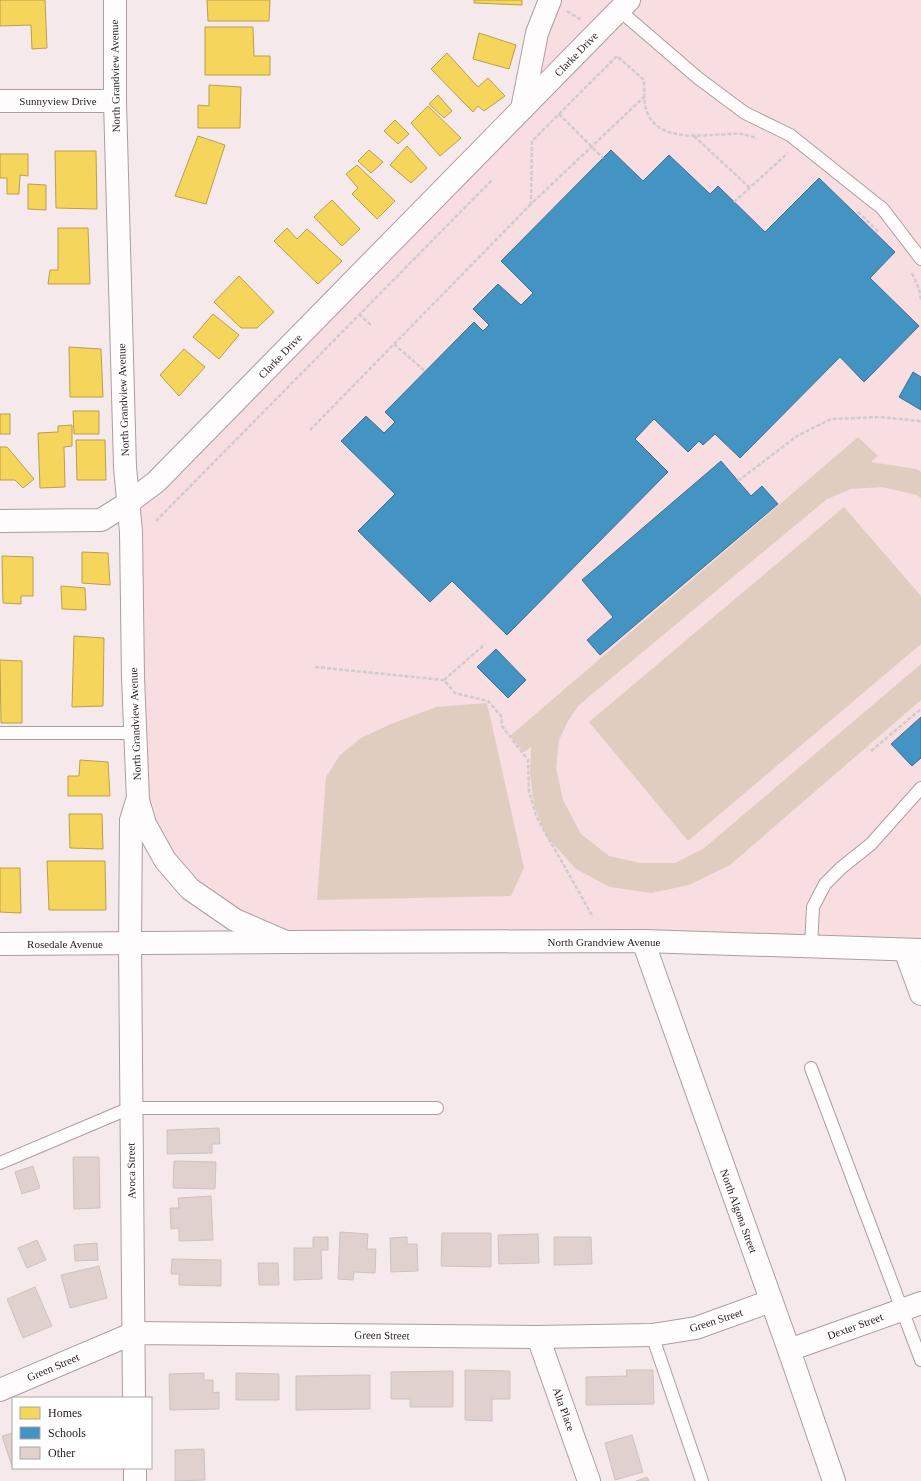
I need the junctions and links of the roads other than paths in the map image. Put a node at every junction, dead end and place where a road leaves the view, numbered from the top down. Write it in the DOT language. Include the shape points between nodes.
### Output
graph roads {
  1 [pos="115,0"];
  2 [pos="619,3"];
  3 [pos="555,4"];
  4 [pos="0,101"];
  5 [pos="115,101"];
  6 [pos="522,109"];
  7 [pos="921,259"];
  8 [pos="128,504"];
  9 [pos="0,521"];
  10 [pos="0,733"];
  11 [pos="135,733"];
  12 [pos="921,788"];
  13 [pos="138,800"];
  14 [pos="643,941"];
  15 [pos="286,942"];
  16 [pos="0,944"];
  17 [pos="130,944"];
  18 [pos="811,947"];
  19 [pos="913,950"];
  20 [pos="921,994"];
  21 [pos="811,1068"];
  22 [pos="130,1108"];
  23 [pos="437,1108"];
  24 [pos="0,1163"];
  25 [pos="771,1302"];
  26 [pos="912,1306"];
  27 [pos="134,1333"];
  28 [pos="652,1335"];
  29 [pos="538,1337"];
  30 [pos="789,1350"];
  31 [pos="921,1360"];
  32 [pos="0,1390"];
  33 [pos="134,1397"];
  34 [pos="134,1469"];
  35 [pos="135,1481"];
  36 [pos="589,1481"];
  37 [pos="702,1481"];
  38 [pos="834,1481"];
  1 -- 5 [label="street, North Grandview Avenue"];
  2 -- 6 [label="street, Clarke Drive"];
  2 -- 7 [label="lane" via="698,78 746,113 790,136 878,205"];
  3 -- 6 [label="street" via="537,33"];
  4 -- 5 [label="street, Sunnyview Drive"];
  5 -- 8 [label="street, North Grandview Avenue"];
  6 -- 8 [label="street, Clarke Drive" via="161,477"];
  8 -- 9 [label="street, Clarke Drive" via="101,520"];
  8 -- 11 [label="street, North Grandview Avenue" via="131,532"];
  10 -- 11 [label="lane"];
  11 -- 13 [label="street, North Grandview Avenue"];
  12 -- 18 [label="lane" via="871,844 825,884 813,907"];
  13 -- 15 [label="street, North Grandview Avenue" via="145,824 165,860 190,889 235,920"];
  13 -- 17 [label="street, North Grandview Avenue" via="131,820"];
  14 -- 15 [label="street, North Grandview Avenue"];
  14 -- 18 [label="street, North Grandview Avenue"];
  14 -- 25 [label="street, North Algona Street"];
  15 -- 17 [label="street, North Grandview Avenue"];
  16 -- 17 [label="street, Rosedale Avenue"];
  17 -- 22 [label="street, Avoca Street"];
  18 -- 19 [label="street, North Grandview Avenue"];
  19 -- 20 [label="street"];
  21 -- 26 [label="lane"];
  22 -- 23 [label="lane"];
  22 -- 24 [label="lane"];
  22 -- 27 [label="street, Avoca Street"];
  25 -- 28 [label="street, Green Street" via="696,1328"];
  25 -- 30 [label="street, North Algona Street"];
  26 -- 30 [label="street, Dexter Street"];
  26 -- 31 [label="lane"];
  27 -- 29 [label="street, Green Street"];
  27 -- 32 [label="street, Green Street"];
  27 -- 33 [label="street, Avoca Street"];
  28 -- 29 [label="street, Green Street"];
  28 -- 37 [label="lane"];
  29 -- 36 [label="street, Alta Place"];
  30 -- 38 [label="street, North Algona Street"];
  34 -- 35 [label="street"];
}
